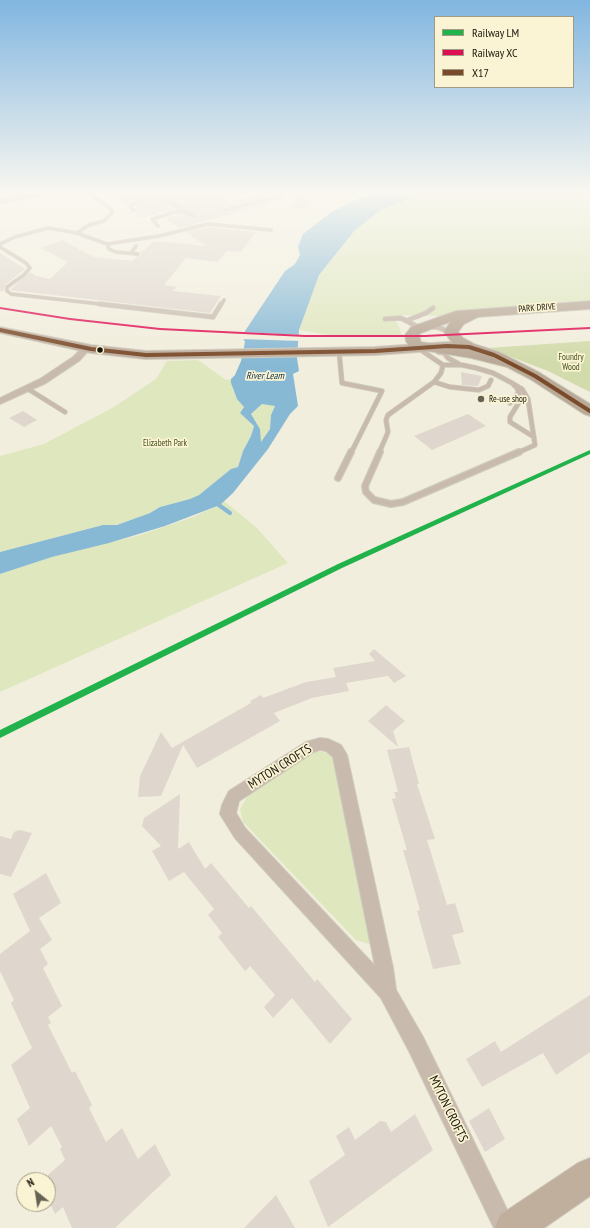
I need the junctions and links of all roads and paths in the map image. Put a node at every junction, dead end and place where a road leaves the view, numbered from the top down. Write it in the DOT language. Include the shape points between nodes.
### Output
graph roads {
  1 [pos="5,249"];
  2 [pos="111,249"];
  3 [pos="134,249"];
  4 [pos="131,253"];
  5 [pos="138,254"];
  6 [pos="224,300"];
  7 [pos="590,305"];
  8 [pos="433,308"];
  9 [pos="484,312"];
  10 [pos="386,319"];
  11 [pos="408,320"];
  12 [pos="420,328"];
  13 [pos="0,330"];
  14 [pos="451,332"];
  15 [pos="87,348"];
  16 [pos="422,349"];
  17 [pos="339,351"];
  18 [pos="464,355"];
  19 [pos="443,359"];
  20 [pos="491,380"];
  21 [pos="434,382"];
  22 [pos="512,383"];
  23 [pos="28,389"];
  24 [pos="518,393"];
  25 [pos="0,401"];
  26 [pos="510,403"];
  27 [pos="590,411"];
  28 [pos="64,412"];
  29 [pos="534,437"];
  30 [pos="338,478"];
  31 [pos="387,992"];
  32 [pos="590,1175"];
  33 [pos="505,1228"];
  34 [pos="513,1228"];
  1 -- 6 [label="lane" via="30,268 7,287 11,294 212,318"];
  2 -- 4 [label="lane"];
  3 -- 4 [label="lane"];
  4 -- 5 [label="lane"];
  7 -- 9 [label="highway, PARK DRIVE"];
  8 -- 11 [label="lane"];
  9 -- 12 [label="highway, PARK DRIVE" via="451,316"];
  9 -- 14 [label="highway, PARK DRIVE" via="459,321"];
  10 -- 11 [label="lane" via="397,317"];
  11 -- 12 [label="lane"];
  12 -- 14 [label="street" via="434,327"];
  12 -- 16 [label="highway" via="412,335"];
  13 -- 15 [label="street"];
  14 -- 18 [label="highway"];
  15 -- 17 [label="street" via="146,355"];
  15 -- 23 [label="street" via="62,369"];
  16 -- 17 [label="street" via="385,354"];
  16 -- 18 [label="highway"];
  16 -- 19 [label="street"];
  17 -- 30 [label="lane" via="342,383 382,391"];
  18 -- 19 [label="street"];
  18 -- 22 [label="lane" via="487,371"];
  18 -- 27 [label="highway" via="510,364 548,384"];
  19 -- 21 [label="lane" via="441,373"];
  20 -- 21 [label="lane" via="488,386 479,390 450,387"];
  21 -- 29 [label="lane" via="388,415 388,432 365,486 366,492 374,500 390,504 403,502 523,451 535,445"];
  22 -- 24 [label="lane"];
  22 -- 29 [label="lane" via="522,389 528,399"];
  23 -- 25 [label="street"];
  23 -- 28 [label="lane"];
  24 -- 26 [label="lane"];
  24 -- 29 [label="lane" via="520,401 510,420"];
  31 -- 31 [label="street, MYTON CROFTS" via="240,833 228,814 234,796 311,746 328,745 336,749 340,755"];
  31 -- 33 [label="street, MYTON CROFTS" via="416,1044"];
  32 -- 34 [label="main road"];
}
